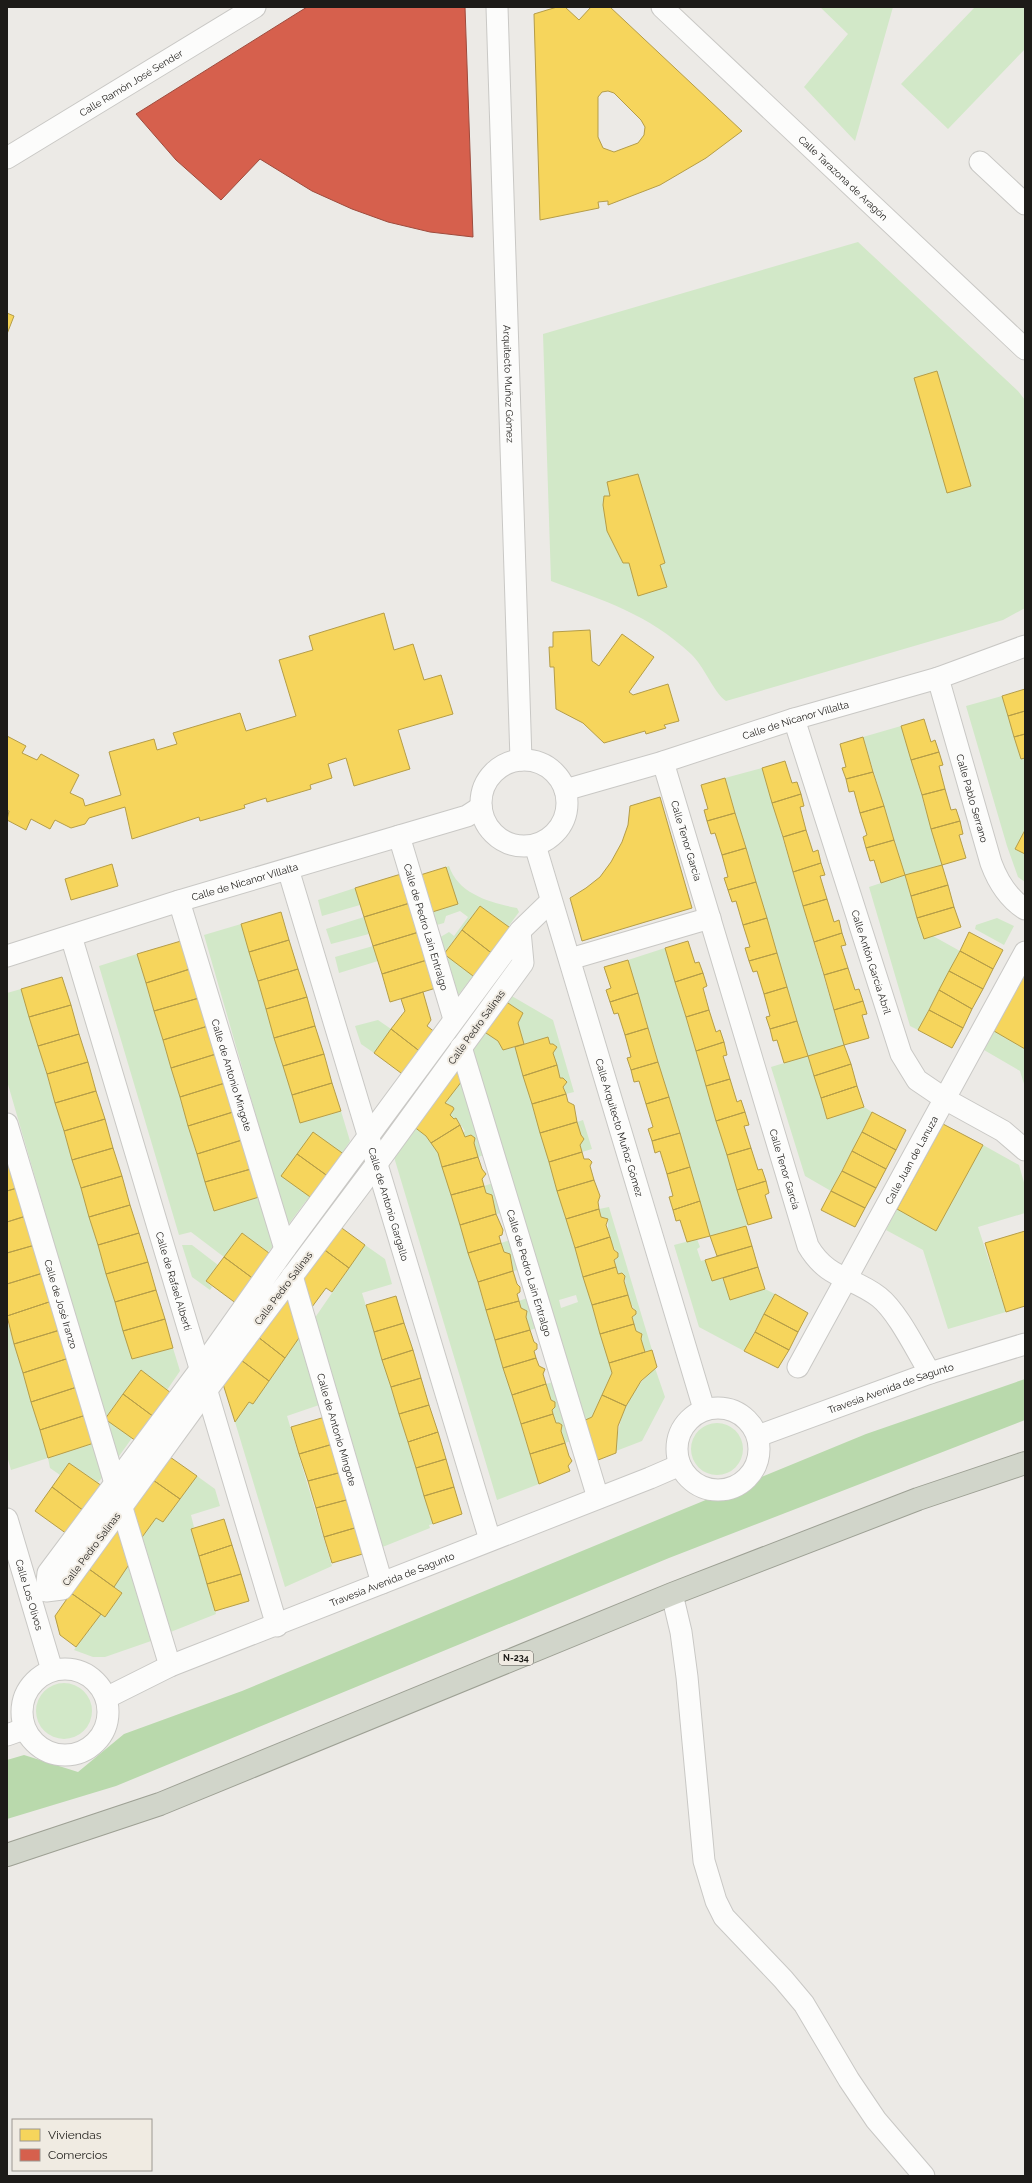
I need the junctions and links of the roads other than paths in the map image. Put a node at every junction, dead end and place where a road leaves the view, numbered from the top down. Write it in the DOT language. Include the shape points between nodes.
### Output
graph roads {
  1 [pos="255,7"];
  2 [pos="497,7"];
  3 [pos="662,7"];
  4 [pos="7,158"];
  5 [pos="980,162"];
  6 [pos="1025,204"];
  7 [pos="1025,349"];
  8 [pos="1025,646"];
  9 [pos="938,678"];
  10 [pos="794,719"];
  11 [pos="521,760"];
  12 [pos="664,762"];
  13 [pos="565,790"];
  14 [pos="481,807"];
  15 [pos="399,836"];
  16 [pos="535,845"];
  17 [pos="288,869"];
  18 [pos="179,901"];
  19 [pos="551,901"];
  20 [pos="1025,909"];
  21 [pos="710,918"];
  22 [pos="520,931"];
  23 [pos="71,936"];
  24 [pos="1025,952"];
  25 [pos="7,956"];
  26 [pos="570,959"];
  27 [pos="454,1019"];
  28 [pos="461,1047"];
  29 [pos="945,1098"];
  30 [pos="7,1124"];
  31 [pos="370,1135"];
  32 [pos="1025,1150"];
  33 [pos="378,1162"];
  34 [pos="285,1249"];
  35 [pos="292,1276"];
  36 [pos="845,1280"];
  37 [pos="1025,1344"];
  38 [pos="798,1367"];
  39 [pos="199,1371"];
  40 [pos="930,1373"];
  41 [pos="206,1391"];
  42 [pos="704,1409"];
  43 [pos="758,1436"];
  44 [pos="1025,1463"];
  45 [pos="680,1465"];
  46 [pos="115,1483"];
  47 [pos="598,1498"];
  48 [pos="122,1508"];
  49 [pos="7,1519"];
  50 [pos="490,1540"];
  51 [pos="382,1583"];
  52 [pos="672,1594"];
  53 [pos="277,1626"];
  54 [pos="170,1666"];
  55 [pos="52,1670"];
  56 [pos="106,1698"];
  57 [pos="16,1732"];
  58 [pos="7,1855"];
  59 [pos="924,2176"];
  1 -- 4 [label="street, Calle Ramón José Sender"];
  2 -- 11 [label="street, Arquitecto Muñoz Gómez"];
  3 -- 7 [label="street, Calle Tarazona de Aragón"];
  5 -- 6 [label="street"];
  8 -- 9 [label="street, Calle de Nicanor Villalta"];
  9 -- 10 [label="street, Calle de Nicanor Villalta"];
  9 -- 20 [label="street, Calle Pablo Serrano" via="993,869 1008,894"];
  10 -- 12 [label="street, Calle de Nicanor Villalta"];
  10 -- 29 [label="street, Calle Antón García Abril" via="901,1054 917,1080"];
  11 -- 13 [label="street" via="544,765 559,778"];
  11 -- 14 [label="street" via="508,763 487,780 482,793"];
  12 -- 13 [label="street, Calle de Nicanor Villalta"];
  12 -- 21 [label="street, Calle Tenor García"];
  13 -- 16 [label="street" via="567,808 563,821 555,833"];
  14 -- 15 [label="street, Calle de Nicanor Villalta" via="466,816"];
  14 -- 16 [label="street" via="484,820 492,832 503,841 516,846"];
  15 -- 17 [label="street, Calle de Nicanor Villalta"];
  15 -- 27 [label="street, Calle de Pedro Laín Entralgo"];
  16 -- 19 [label="street, Calle Arquitecto Muñoz Gómez"];
  17 -- 18 [label="street, Calle de Nicanor Villalta"];
  17 -- 31 [label="street, Calle de Antonio Gargallo"];
  18 -- 23 [label="street, Calle de Nicanor Villalta"];
  18 -- 34 [label="street, Calle de Antonio Mingote"];
  19 -- 22 [label="street, Calle Pedro Salinas"];
  19 -- 26 [label="street, Calle Arquitecto Muñoz Gómez"];
  21 -- 26 [label="street"];
  21 -- 36 [label="street, Calle Tenor García" via="803,1234 821,1264"];
  22 -- 27 [label="street, Calle Pedro Salinas"];
  22 -- 28 [label="street, Calle Pedro Salinas" via="523,963"];
  23 -- 25 [label="street, Calle de Nicanor Villalta"];
  23 -- 39 [label="street, Calle de Rafael Alberti"];
  24 -- 29 [label="street, Calle Juan de Lanuza"];
  26 -- 42 [label="street, Calle Arquitecto Muñoz Gómez"];
  27 -- 31 [label="street, Calle Pedro Salinas"];
  28 -- 33 [label="street, Calle Pedro Salinas"];
  28 -- 47 [label="street, Calle de Pedro Laín Entralgo"];
  29 -- 32 [label="street, Calle Antón García Abril" via="1004,1131"];
  29 -- 36 [label="street, Calle Juan de Lanuza"];
  30 -- 46 [label="street, Calle de José Iranzo"];
  31 -- 33 [label="street, Calle de Antonio Gargallo"];
  31 -- 34 [label="street, Calle Pedro Salinas"];
  33 -- 35 [label="street, Calle Pedro Salinas"];
  33 -- 50 [label="street, Calle de Antonio Gargallo"];
  34 -- 39 [label="street, Calle Pedro Salinas"];
  35 -- 41 [label="street, Calle Pedro Salinas"];
  35 -- 51 [label="street, Calle de Antonio Mingote"];
  36 -- 38 [label="street, Calle Juan de Lanuza"];
  36 -- 40 [label="street, Calle Tenor García" via="871,1292 885,1303"];
  37 -- 40 [label="street, Travesía Avenida de Sagunto"];
  39 -- 41 [label="street, Calle de Rafael Alberti"];
  39 -- 46 [label="street, Calle Pedro Salinas"];
  40 -- 43 [label="street, Travesía Avenida de Sagunto"];
  41 -- 48 [label="street, Calle Pedro Salinas"];
  41 -- 53 [label="street, Calle de Rafael Alberti"];
  42 -- 43 [label="street" via="730,1409 742,1415 752,1424"];
  42 -- 45 [label="street" via="692,1416 680,1432 676,1452"];
  43 -- 45 [label="street" via="760,1450 757,1464 750,1476 739,1485 726,1490 705,1488 687,1477"];
  44 -- 52 [label="highway, N-234" via="918,1499"];
  45 -- 47 [label="street, Travesía Avenida de Sagunto"];
  46 -- 48 [label="street, Calle Pedro Salinas" via="48,1573 46,1591 62,1588"];
  47 -- 50 [label="street, Travesía Avenida de Sagunto"];
  48 -- 54 [label="street"];
  49 -- 55 [label="street, Calle Los Olivos"];
  50 -- 51 [label="street, Travesía Avenida de Sagunto"];
  51 -- 53 [label="street, Travesía Avenida de Sagunto"];
  52 -- 58 [label="highway, N-234" via="160,1804"];
  52 -- 59 [label="street" via="685,1662 704,1861 716,1901 724,1917 804,2004 876,2120"];
  53 -- 54 [label="street, Travesía Avenida de Sagunto"];
  54 -- 56 [label="street, Travesía Avenida de Sagunto"];
  55 -- 56 [label="street" via="78,1670 100,1686"];
  55 -- 57 [label="street" via="29,1687 22,1700"];
  56 -- 57 [label="street" via="109,1713 106,1728 99,1740 87,1750 73,1755 59,1755 44,1751"];
}
